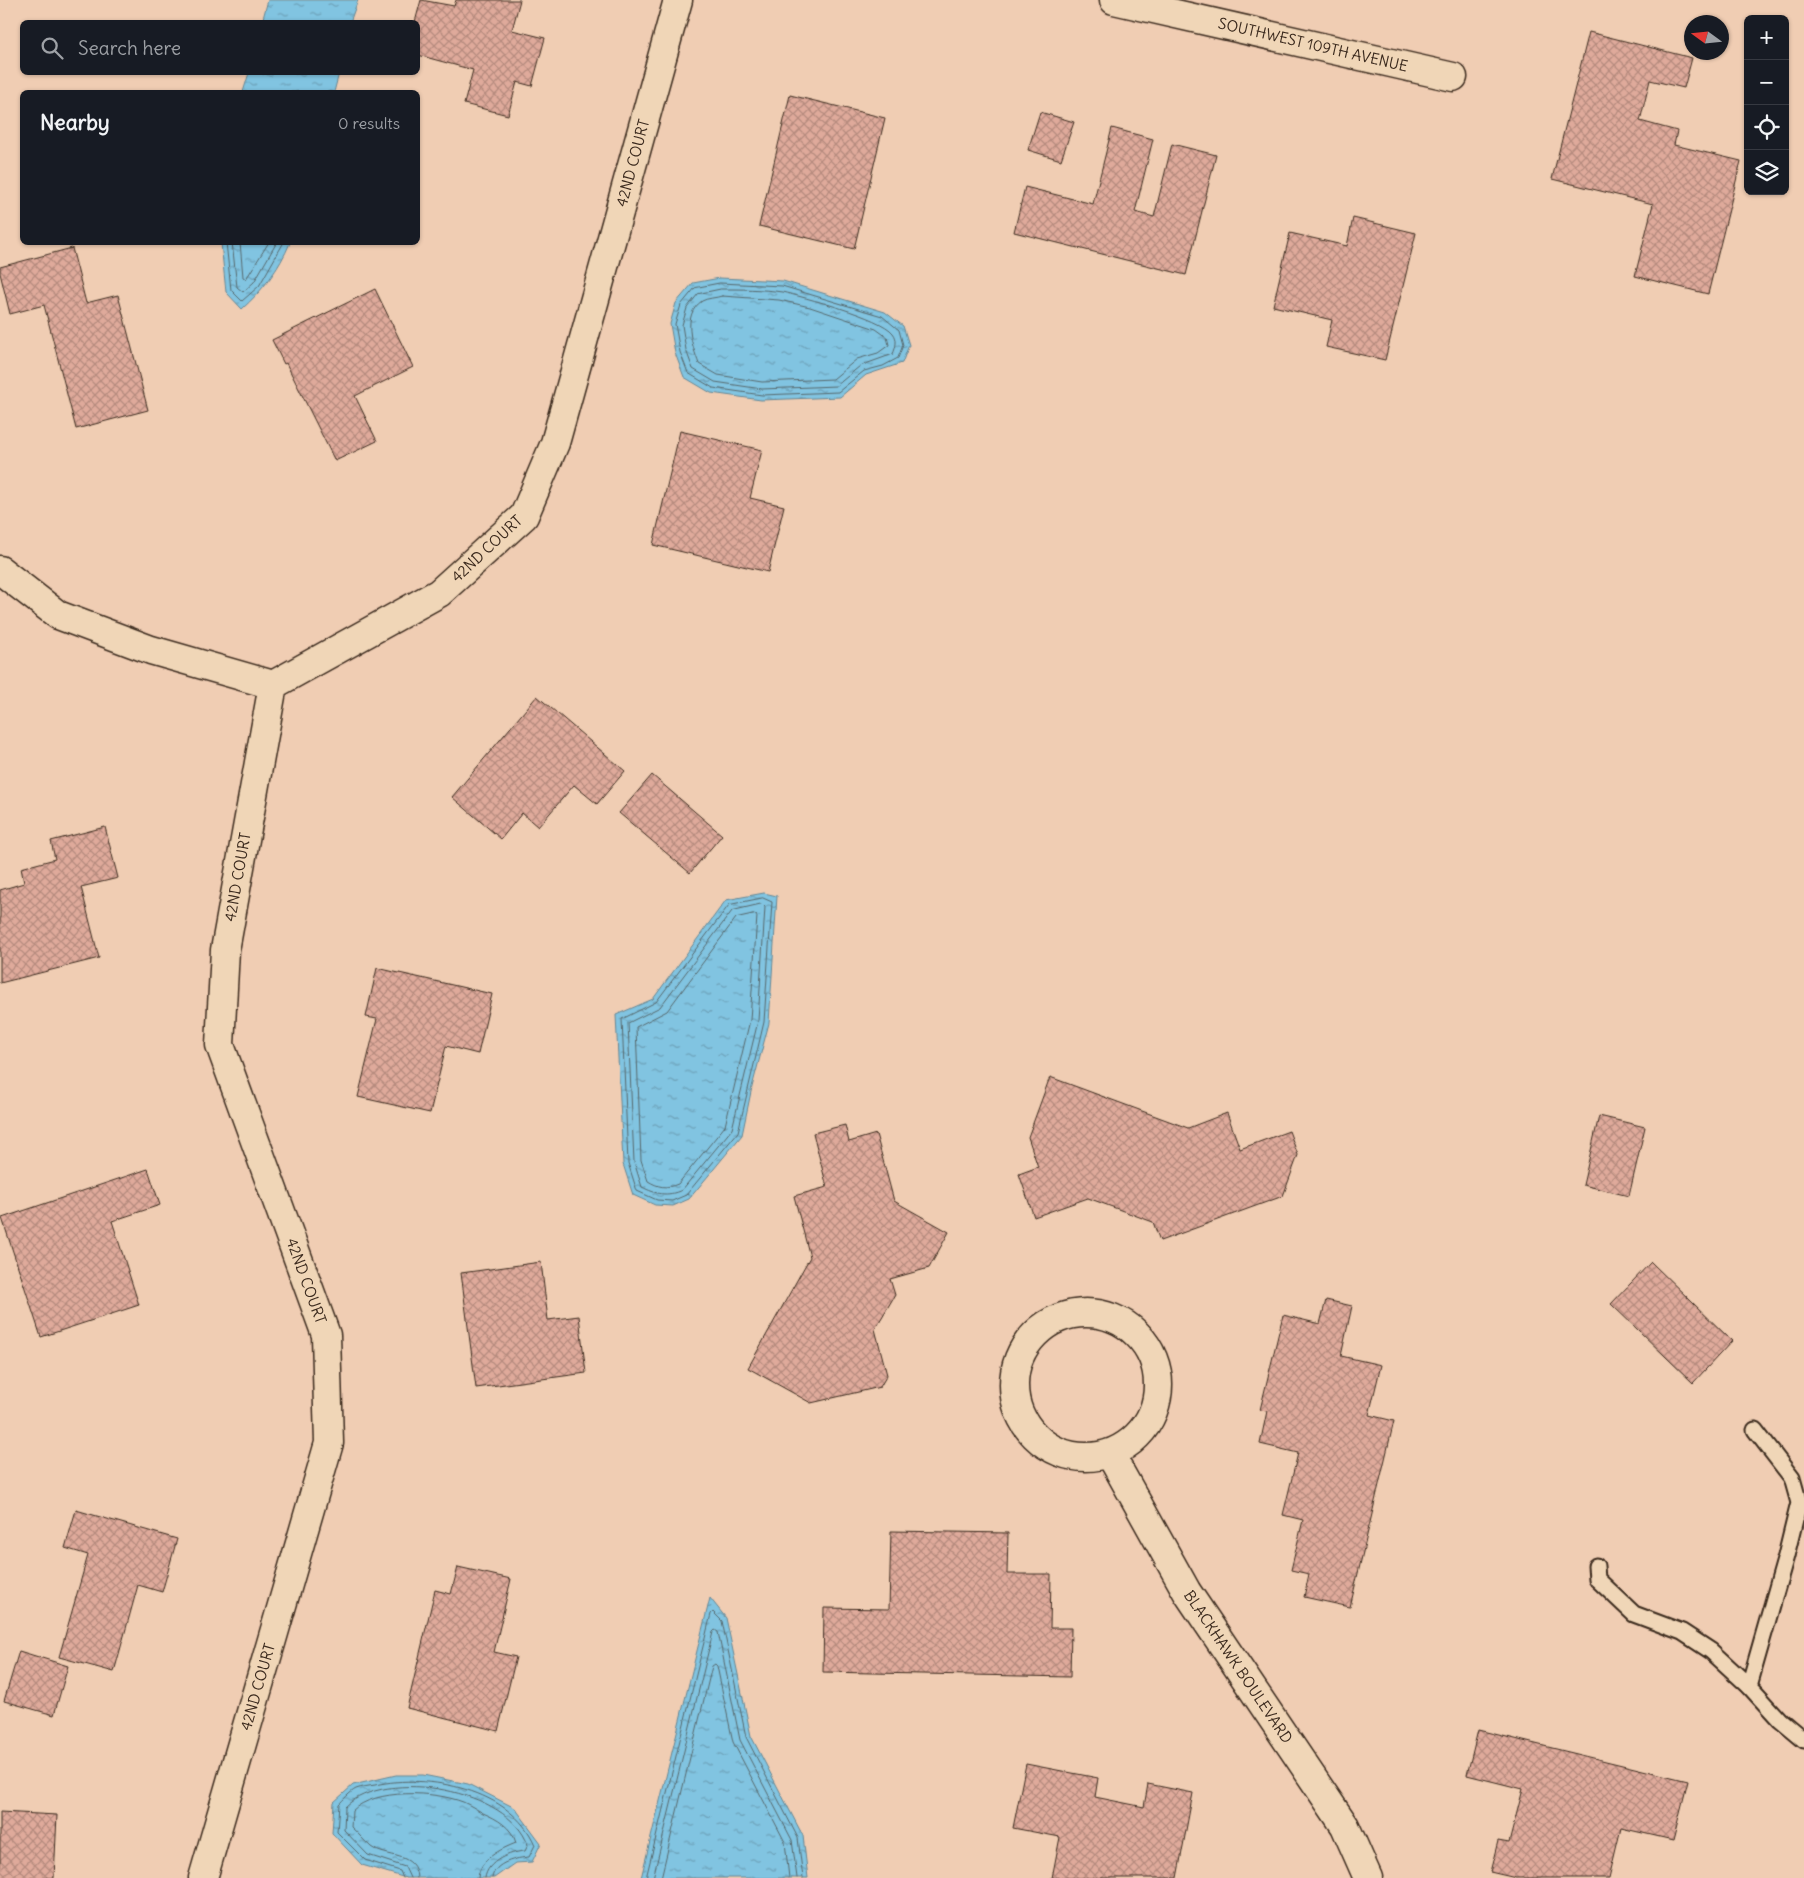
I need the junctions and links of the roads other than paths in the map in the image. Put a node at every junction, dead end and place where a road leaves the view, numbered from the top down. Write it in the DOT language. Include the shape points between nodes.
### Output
graph roads {
  1 [pos="678,0"];
  2 [pos="1114,0"];
  3 [pos="1454,77"];
  4 [pos="0,570"];
  5 [pos="273,685"];
  6 [pos="1756,1430"];
  7 [pos="1110,1454"];
  8 [pos="1596,1566"];
  9 [pos="1749,1686"];
  10 [pos="1804,1740"];
  11 [pos="203,1878"];
  12 [pos="1368,1878"];
  1 -- 5 [label="street, 42ND COURT" via="555,443 524,516 439,593"];
  2 -- 3 [label="street, SOUTHWEST 109TH AVENUE"];
  4 -- 5 [label="street" via="58,615 151,650"];
  5 -- 11 [label="street, 42ND COURT" via="224,950 220,1045 326,1335 329,1443"];
  6 -- 9 [label="lane" via="1792,1478 1799,1503"];
  7 -- 7 [label="street" via="1132,1442 1149,1422 1158,1399 1158,1373 1150,1349 1134,1330 1112,1317 1087,1312 1062,1316 1042,1327 1027,1344 1017,1364 1013,1386 1018,1410 1044,1445 1065,1455 1087,1458"];
  7 -- 12 [label="street, BLACKHAWK BOULEVARD" via="1187,1592 1345,1826"];
  8 -- 9 [label="lane" via="1597,1579 1634,1614 1682,1632 1711,1651"];
  9 -- 10 [label="lane" via="1780,1720"];
}
